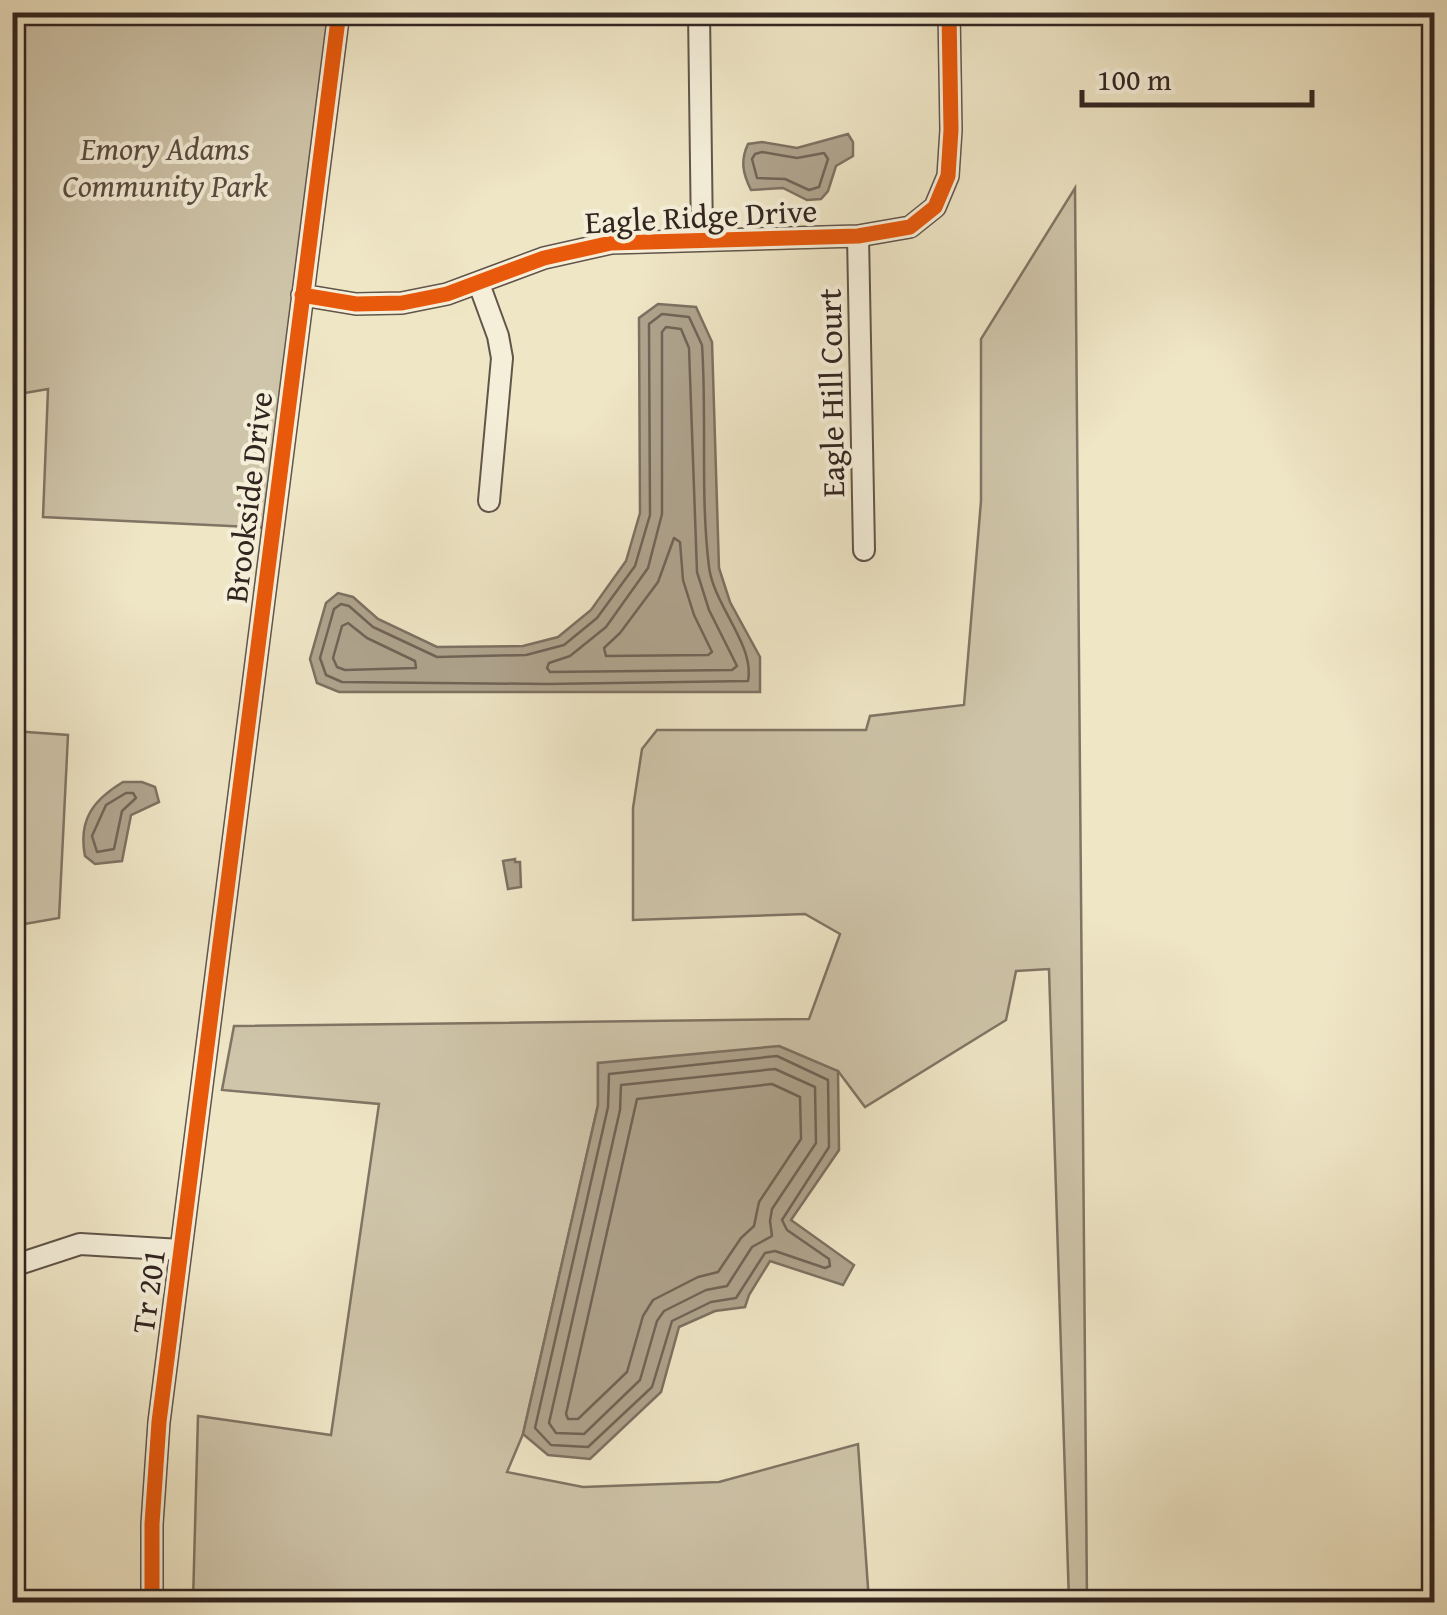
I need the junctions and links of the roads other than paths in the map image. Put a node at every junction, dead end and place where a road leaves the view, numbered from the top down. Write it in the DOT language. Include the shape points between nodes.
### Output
graph roads {
  1 [pos="339,12"];
  2 [pos="699,12"];
  3 [pos="949,12"];
  4 [pos="858,236"];
  5 [pos="702,238"];
  6 [pos="479,284"];
  7 [pos="302,295"];
  8 [pos="489,501"];
  9 [pos="864,550"];
  10 [pos="214,988"];
  11 [pos="181,1250"];
  12 [pos="12,1270"];
  13 [pos="152,1602"];
  1 -- 7 [label="street, Brookside Drive"];
  2 -- 5 [label="street"];
  3 -- 4 [label="street, Eagle Ridge Drive" via="950,164 941,197 928,215 899,231"];
  4 -- 5 [label="street, Eagle Ridge Drive"];
  4 -- 9 [label="street, Eagle Hill Court"];
  5 -- 6 [label="street, Eagle Ridge Drive" via="589,246"];
  6 -- 7 [label="street, Eagle Ridge Drive" via="379,304"];
  6 -- 8 [label="street" via="502,358"];
  7 -- 10 [label="street, Brookside Drive"];
  10 -- 11 [label="street, Tr 201"];
  11 -- 12 [label="street" via="80,1244"];
  11 -- 13 [label="street, Tr 201" via="154,1479"];
}
